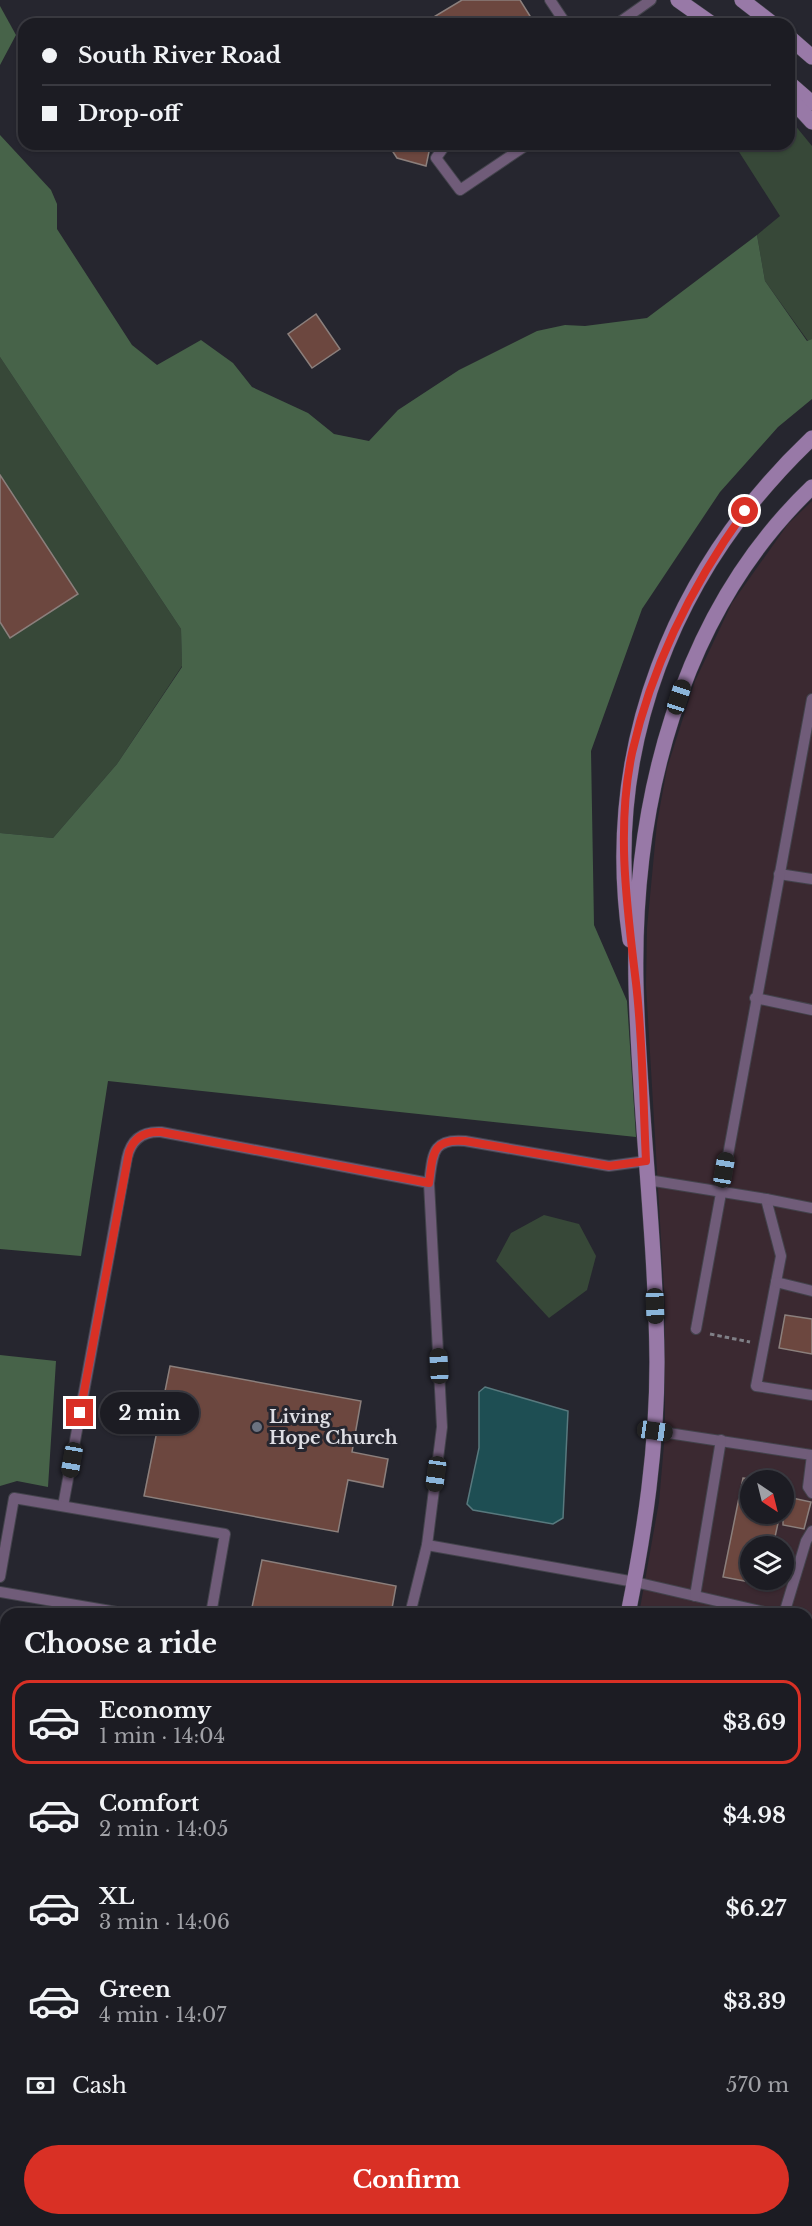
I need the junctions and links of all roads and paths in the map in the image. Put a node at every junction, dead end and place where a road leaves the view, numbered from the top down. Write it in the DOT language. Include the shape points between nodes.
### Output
graph roads {
  1 [pos="550,0"];
  2 [pos="651,0"];
  3 [pos="678,0"];
  4 [pos="742,0"];
  5 [pos="562,18"];
  6 [pos="628,18"];
  7 [pos="704,18"];
  8 [pos="765,18"];
  9 [pos="795,42"];
  10 [pos="812,57"];
  11 [pos="795,88"];
  12 [pos="795,104"];
  13 [pos="812,104"];
  14 [pos="812,122"];
  15 [pos="442,150"];
  16 [pos="519,150"];
  17 [pos="812,438"];
  18 [pos="812,487"];
  19 [pos="812,699"];
  20 [pos="779,874"];
  21 [pos="812,879"];
  22 [pos="636,985"];
  23 [pos="755,998"];
  24 [pos="812,1010"];
  25 [pos="646,1161"];
  26 [pos="648,1180"];
  27 [pos="429,1183"];
  28 [pos="720,1192"];
  29 [pos="766,1199"];
  30 [pos="812,1208"];
  31 [pos="776,1282"];
  32 [pos="812,1291"];
  33 [pos="700,1331"];
  34 [pos="764,1344"];
  35 [pos="812,1395"];
  36 [pos="655,1431"];
  37 [pos="722,1440"];
  38 [pos="812,1455"];
  39 [pos="812,1493"];
  40 [pos="63,1506"];
  41 [pos="812,1531"];
  42 [pos="427,1545"];
  43 [pos="0,1577"];
  44 [pos="635,1582"];
  45 [pos="0,1593"];
  46 [pos="695,1596"];
  47 [pos="91,1608"];
  48 [pos="212,1608"];
  49 [pos="411,1608"];
  50 [pos="629,1608"];
  51 [pos="747,1608"];
  52 [pos="786,1608"];
  1 -- 5 [label="lane"];
  2 -- 6 [label="lane"];
  3 -- 7 [label="main road"];
  4 -- 8 [label="main road"];
  9 -- 10 [label="main road"];
  11 -- 13 [label="main road"];
  12 -- 14 [label="main road"];
  15 -- 16 [label="lane" via="436,158 460,190"];
  17 -- 22 [label="main road" via="768,483 724,541 687,602 651,687 632,754 623,841 626,917"];
  18 -- 22 [label="main road" via="781,517 750,556 723,597 686,676 658,765 648,821 637,926"];
  19 -- 20 [label="lane"];
  20 -- 21 [label="lane"];
  20 -- 23 [label="lane"];
  22 -- 25 [label="main road"];
  23 -- 24 [label="lane"];
  23 -- 28 [label="lane"];
  25 -- 26 [label="main road"];
  25 -- 27 [label="lane" via="609,1166 465,1141 445,1141 438,1145 433,1157"];
  26 -- 28 [label="lane"];
  26 -- 36 [label="main road" via="657,1362"];
  27 -- 40 [label="lane" via="161,1132 138,1138 127,1158"];
  27 -- 42 [label="lane" via="442,1427"];
  28 -- 29 [label="lane"];
  28 -- 33 [label="lane"];
  29 -- 30 [label="lane"];
  29 -- 31 [label="lane" via="781,1256"];
  31 -- 32 [label="lane"];
  31 -- 34 [label="lane"];
  33 -- 34 [label="path"];
  34 -- 35 [label="lane" via="756,1386"];
  36 -- 37 [label="lane"];
  36 -- 44 [label="main road" via="649,1500"];
  37 -- 38 [label="lane"];
  37 -- 46 [label="lane"];
  38 -- 39 [label="lane" via="808,1487"];
  40 -- 43 [label="lane" via="14,1498"];
  40 -- 48 [label="lane" via="225,1534"];
  41 -- 52 [label="lane"];
  42 -- 44 [label="lane"];
  42 -- 49 [label="lane"];
  44 -- 46 [label="lane"];
  44 -- 50 [label="main road"];
  45 -- 47 [label="lane"];
  46 -- 51 [label="lane"];
}
